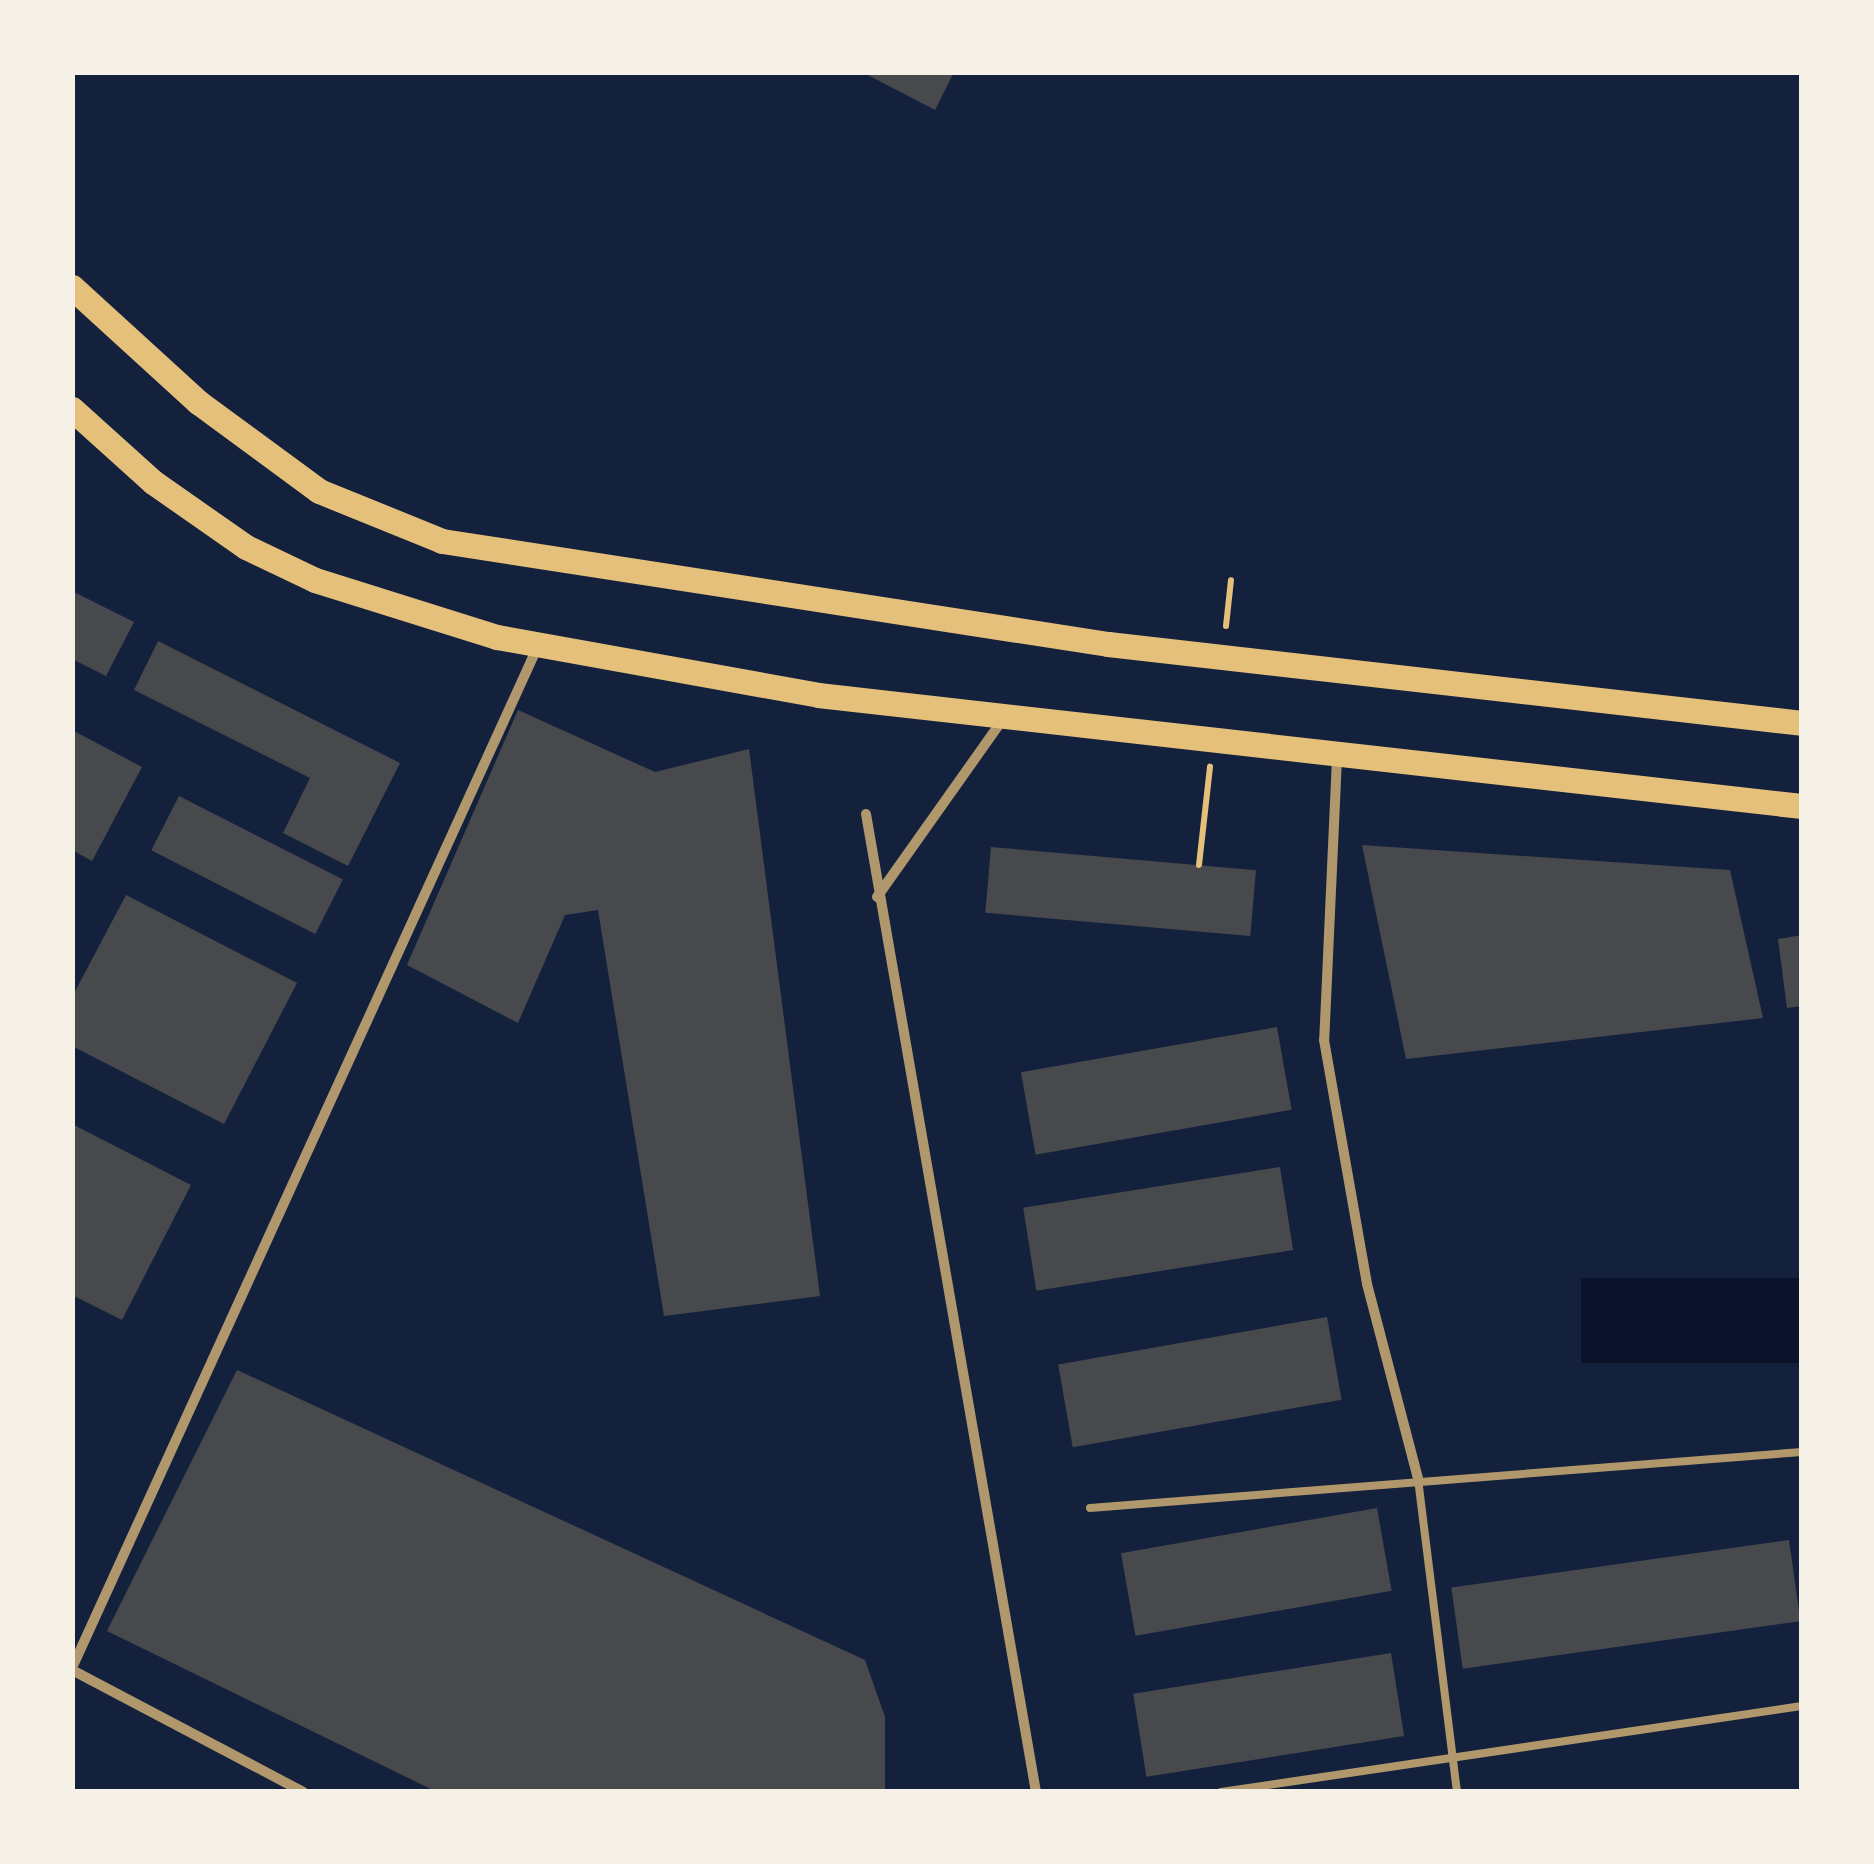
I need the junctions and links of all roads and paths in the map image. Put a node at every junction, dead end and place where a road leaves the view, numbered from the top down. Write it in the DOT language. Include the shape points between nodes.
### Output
graph roads {
  1 [pos="72,287"];
  2 [pos="72,409"];
  3 [pos="538,646"];
  4 [pos="1005,717"];
  5 [pos="1802,723"];
  6 [pos="1337,758"];
  7 [pos="1802,806"];
  8 [pos="866,814"];
  9 [pos="876,898"];
  10 [pos="1802,1452"];
  11 [pos="1418,1478"];
  12 [pos="1090,1508"];
  13 [pos="72,1669"];
  14 [pos="1802,1706"];
  15 [pos="1453,1760"];
  16 [pos="303,1792"];
  17 [pos="1036,1792"];
  18 [pos="1221,1792"];
  19 [pos="1457,1792"];
  1 -- 5 [label="main road" via="198,402 319,491 442,542 1108,644"];
  2 -- 3 [label="main road" via="153,482 246,547 400,610"];
  3 -- 4 [label="main road"];
  3 -- 13 [label="street"];
  4 -- 6 [label="main road"];
  4 -- 9 [label="street"];
  6 -- 7 [label="main road"];
  6 -- 11 [label="street" via="1324,1040 1367,1284"];
  8 -- 9 [label="street"];
  9 -- 17 [label="street"];
  10 -- 11 [label="lane"];
  11 -- 12 [label="lane"];
  11 -- 15 [label="lane"];
  13 -- 16 [label="street"];
  14 -- 15 [label="lane"];
  15 -- 18 [label="lane"];
  15 -- 19 [label="lane"];
}
